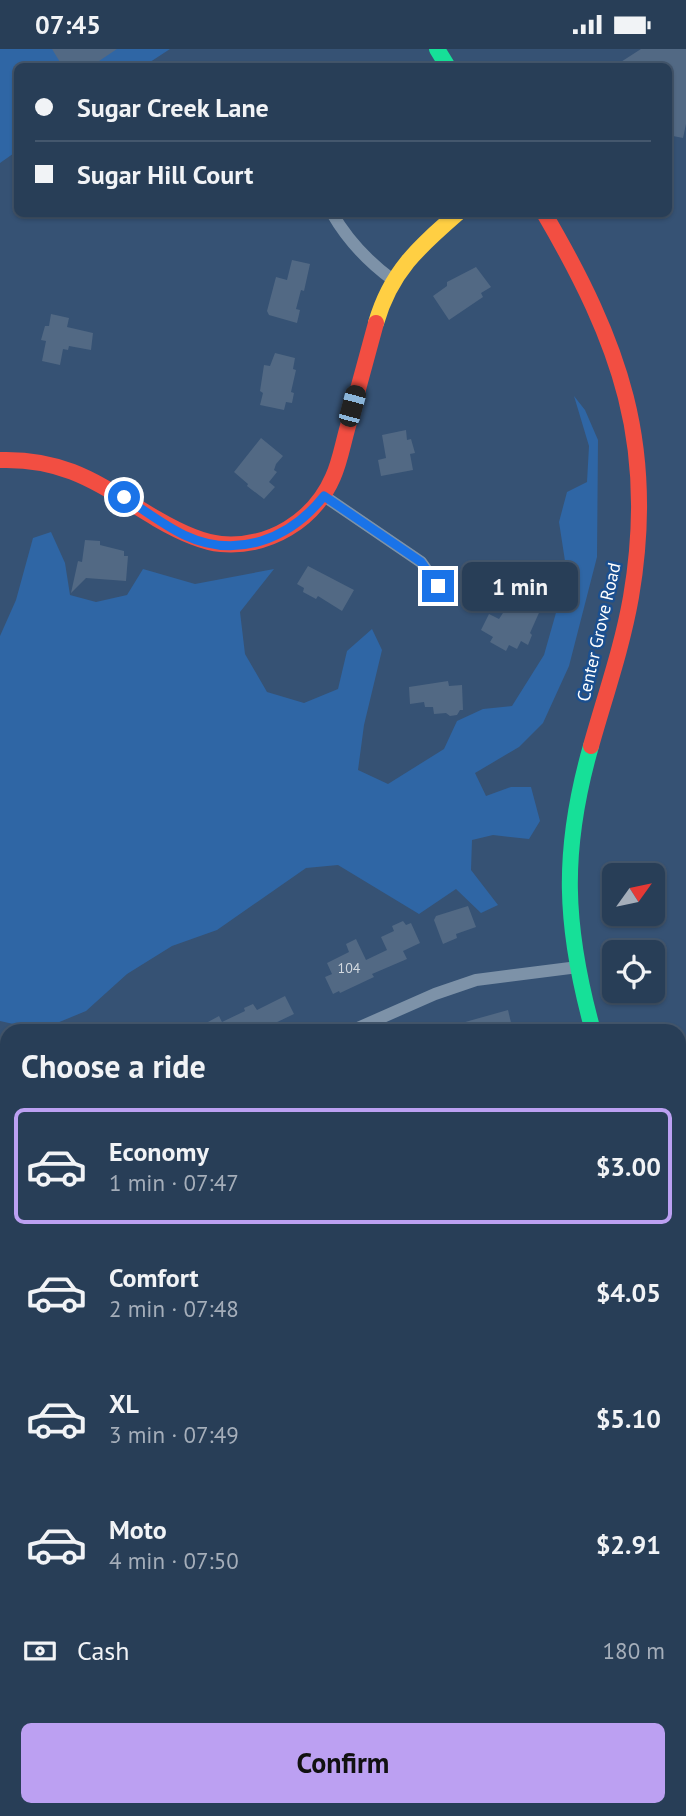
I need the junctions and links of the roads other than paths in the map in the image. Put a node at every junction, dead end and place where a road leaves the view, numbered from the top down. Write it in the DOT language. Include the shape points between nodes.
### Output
graph roads {
  1 [pos="335,217"];
  2 [pos="453,217"];
  3 [pos="546,217"];
  4 [pos="393,280"];
  5 [pos="0,460"];
  6 [pos="324,496"];
  7 [pos="438,586"];
  8 [pos="578,967"];
  9 [pos="367,1024"];
  10 [pos="591,1024"];
  1 -- 4 [label="street" via="370,263"];
  2 -- 4 [label="street" via="415,251"];
  3 -- 8 [label="street, Center Grove Road" via="587,292 619,372 632,418 639,499 635,572 627,613 577,797 571,907"];
  4 -- 6 [label="street" via="376,319 334,476"];
  5 -- 6 [label="street" via="67,468 184,535 217,544 251,544 277,535 298,523"];
  6 -- 7 [label="street" via="421,562"];
  8 -- 9 [label="street" via="476,980"];
  8 -- 10 [label="street, Center Grove Road"];
}
